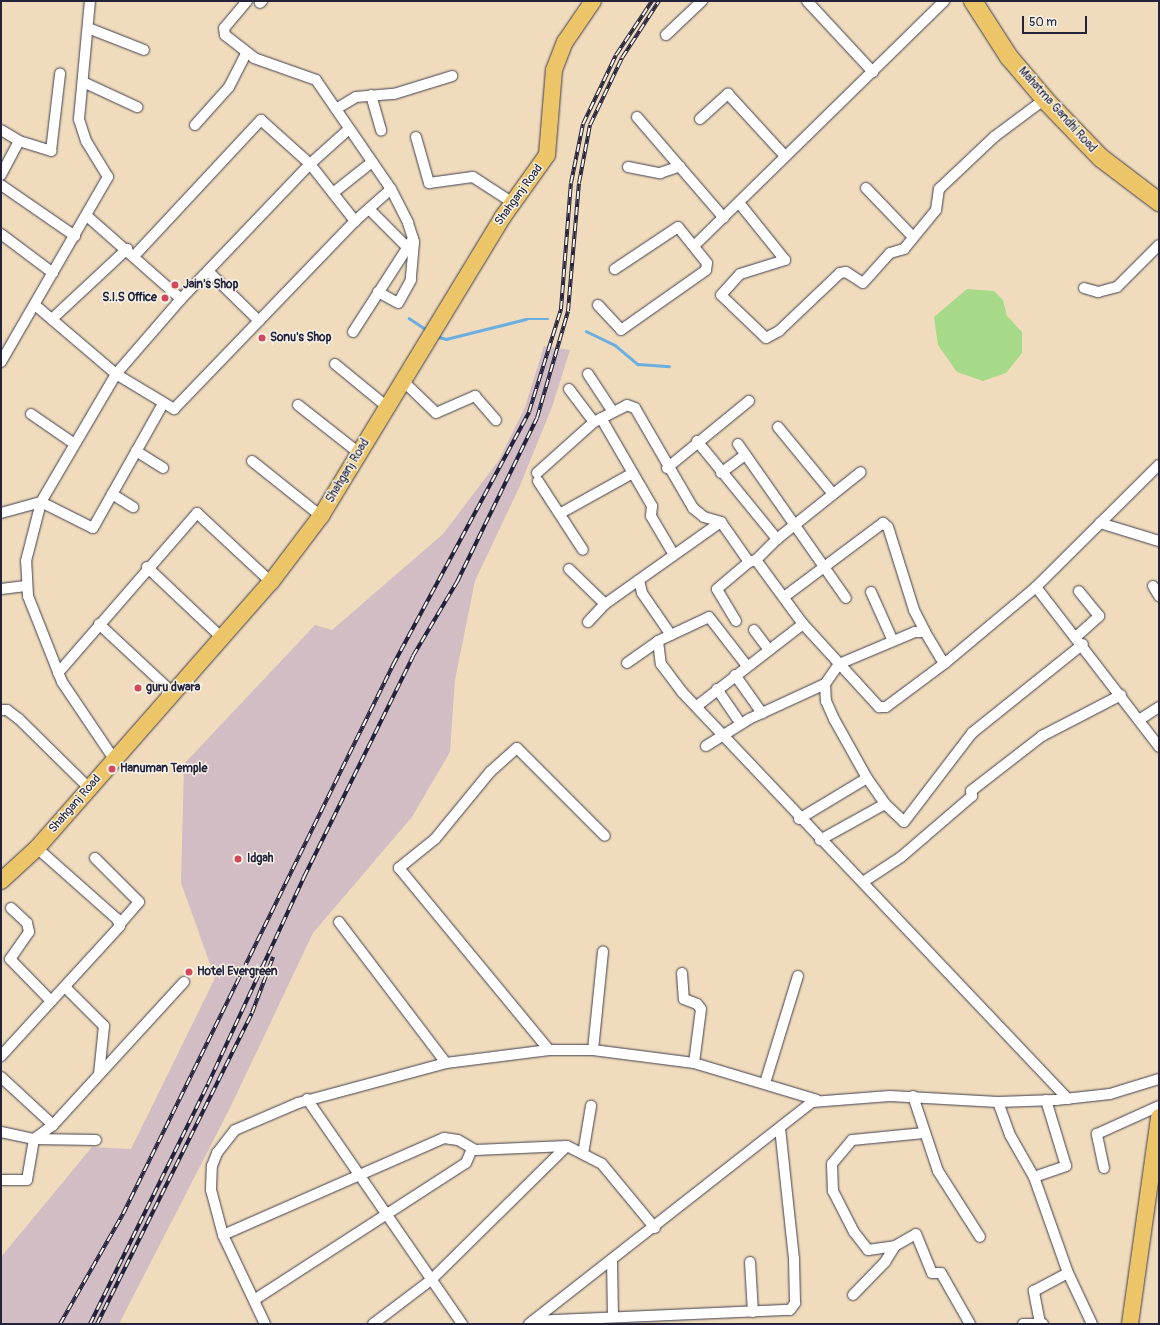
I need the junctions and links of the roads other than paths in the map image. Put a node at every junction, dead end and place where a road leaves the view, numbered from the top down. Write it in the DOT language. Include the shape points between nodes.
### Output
graph roads {
  1 [pos="90,1"];
  2 [pos="247,1"];
  3 [pos="592,1"];
  4 [pos="702,1"];
  5 [pos="807,1"];
  6 [pos="944,1"];
  7 [pos="973,1"];
  8 [pos="987,1"];
  9 [pos="88,28"];
  10 [pos="666,35"];
  11 [pos="144,50"];
  12 [pos="246,54"];
  13 [pos="872,72"];
  14 [pos="60,74"];
  15 [pos="452,76"];
  16 [pos="83,82"];
  17 [pos="371,95"];
  18 [pos="1045,99"];
  19 [pos="137,107"];
  20 [pos="336,109"];
  21 [pos="637,117"];
  22 [pos="700,119"];
  23 [pos="195,125"];
  24 [pos="349,129"];
  25 [pos="1,130"];
  26 [pos="381,131"];
  27 [pos="416,137"];
  28 [pos="19,141"];
  29 [pos="785,156"];
  30 [pos="372,162"];
  31 [pos="310,164"];
  32 [pos="680,166"];
  33 [pos="628,167"];
  34 [pos="1,175"];
  35 [pos="1,186"];
  36 [pos="866,188"];
  37 [pos="391,190"];
  38 [pos="1159,190"];
  39 [pos="333,193"];
  40 [pos="1159,202"];
  41 [pos="513,203"];
  42 [pos="740,204"];
  43 [pos="369,209"];
  44 [pos="87,216"];
  45 [pos="724,218"];
  46 [pos="355,221"];
  47 [pos="1,234"];
  48 [pos="75,236"];
  49 [pos="913,237"];
  50 [pos="410,243"];
  51 [pos="1159,244"];
  52 [pos="695,245"];
  53 [pos="131,252"];
  54 [pos="615,269"];
  55 [pos="209,272"];
  56 [pos="53,273"];
  57 [pos="1084,288"];
  58 [pos="378,292"];
  59 [pos="181,299"];
  60 [pos="36,305"];
  61 [pos="598,305"];
  62 [pos="52,320"];
  63 [pos="259,321"];
  64 [pos="353,332"];
  65 [pos="1,362"];
  66 [pos="335,364"];
  67 [pos="116,374"];
  68 [pos="588,374"];
  69 [pos="402,380"];
  70 [pos="569,390"];
  71 [pos="749,401"];
  72 [pos="163,404"];
  73 [pos="298,405"];
  74 [pos="386,406"];
  75 [pos="613,412"];
  76 [pos="31,414"];
  77 [pos="496,420"];
  78 [pos="597,420"];
  79 [pos="778,427"];
  80 [pos="697,441"];
  81 [pos="73,443"];
  82 [pos="738,444"];
  83 [pos="136,451"];
  84 [pos="359,454"];
  85 [pos="745,455"];
  86 [pos="252,461"];
  87 [pos="1159,465"];
  88 [pos="163,468"];
  89 [pos="667,468"];
  90 [pos="861,472"];
  91 [pos="633,473"];
  92 [pos="721,473"];
  93 [pos="112,494"];
  94 [pos="833,494"];
  95 [pos="41,502"];
  96 [pos="133,507"];
  97 [pos="1,513"];
  98 [pos="561,513"];
  99 [pos="321,516"];
  100 [pos="721,522"];
  101 [pos="1100,523"];
  102 [pos="795,526"];
  103 [pos="777,539"];
  104 [pos="1159,541"];
  105 [pos="583,550"];
  106 [pos="674,555"];
  107 [pos="753,561"];
  108 [pos="824,566"];
  109 [pos="147,567"];
  110 [pos="569,570"];
  111 [pos="639,580"];
  112 [pos="271,582"];
  113 [pos="26,586"];
  114 [pos="1153,586"];
  115 [pos="1036,587"];
  116 [pos="1,589"];
  117 [pos="1079,591"];
  118 [pos="871,592"];
  119 [pos="1159,596"];
  120 [pos="784,597"];
  121 [pos="846,598"];
  122 [pos="604,604"];
  123 [pos="736,621"];
  124 [pos="588,622"];
  125 [pos="99,624"];
  126 [pos="804,624"];
  127 [pos="754,630"];
  128 [pos="925,632"];
  129 [pos="671,635"];
  130 [pos="220,637"];
  131 [pos="892,639"];
  132 [pos="1080,640"];
  133 [pos="658,642"];
  134 [pos="769,650"];
  135 [pos="627,663"];
  136 [pos="839,664"];
  137 [pos="944,664"];
  138 [pos="747,666"];
  139 [pos="58,673"];
  140 [pos="735,675"];
  141 [pos="825,684"];
  142 [pos="717,689"];
  143 [pos="172,692"];
  144 [pos="1121,695"];
  145 [pos="697,706"];
  146 [pos="1159,707"];
  147 [pos="1,710"];
  148 [pos="762,713"];
  149 [pos="1139,720"];
  150 [pos="741,724"];
  151 [pos="722,735"];
  152 [pos="706,746"];
  153 [pos="1159,746"];
  154 [pos="114,759"];
  155 [pos="868,778"];
  156 [pos="89,788"];
  157 [pos="885,804"];
  158 [pos="799,819"];
  159 [pos="606,836"];
  160 [pos="820,840"];
  161 [pos="37,848"];
  162 [pos="95,858"];
  163 [pos="1,881"];
  164 [pos="863,882"];
  165 [pos="11,908"];
  166 [pos="339,922"];
  167 [pos="120,924"];
  168 [pos="603,952"];
  169 [pos="682,972"];
  170 [pos="798,976"];
  171 [pos="184,982"];
  172 [pos="65,987"];
  173 [pos="51,1001"];
  174 [pos="549,1050"];
  175 [pos="593,1050"];
  176 [pos="1,1056"];
  177 [pos="446,1063"];
  178 [pos="694,1063"];
  179 [pos="99,1074"];
  180 [pos="1,1077"];
  181 [pos="1159,1079"];
  182 [pos="764,1083"];
  183 [pos="913,1096"];
  184 [pos="307,1099"];
  185 [pos="1068,1099"];
  186 [pos="816,1100"];
  187 [pos="1046,1100"];
  188 [pos="998,1102"];
  189 [pos="591,1106"];
  190 [pos="1159,1106"];
  191 [pos="1159,1116"];
  192 [pos="53,1125"];
  193 [pos="780,1129"];
  194 [pos="1,1132"];
  195 [pos="924,1133"];
  196 [pos="34,1139"];
  197 [pos="96,1140"];
  198 [pos="567,1146"];
  199 [pos="472,1149"];
  200 [pos="583,1154"];
  201 [pos="1104,1168"];
  202 [pos="360,1177"];
  203 [pos="1034,1177"];
  204 [pos="1,1180"];
  205 [pos="387,1215"];
  206 [pos="655,1228"];
  207 [pos="223,1235"];
  208 [pos="980,1237"];
  209 [pos="895,1246"];
  210 [pos="612,1260"];
  211 [pos="750,1262"];
  212 [pos="1068,1273"];
  213 [pos="431,1280"];
  214 [pos="853,1295"];
  215 [pos="254,1300"];
  216 [pos="753,1312"];
  217 [pos="613,1316"];
  218 [pos="645,1320"];
  219 [pos="531,1323"];
  220 [pos="264,1324"];
  221 [pos="374,1324"];
  222 [pos="462,1324"];
  223 [pos="970,1324"];
  224 [pos="1023,1324"];
  225 [pos="1042,1324"];
  226 [pos="1092,1324"];
  227 [pos="1130,1324"];
  1 -- 9 [label="street"];
  2 -- 12 [label="street" via="223,31"];
  3 -- 41 [label="main road, Shahganj Road" via="574,24 554,70 547,155"];
  4 -- 10 [label="street"];
  5 -- 13 [label="street"];
  6 -- 13 [label="street"];
  7 -- 18 [label="highway, Mahatma Gandhi Road" via="1009,57"];
  8 -- 38 [label="highway, Mahatma Gandhi Road" via="1052,93"];
  9 -- 11 [label="street"];
  9 -- 16 [label="street"];
  12 -- 20 [label="street" via="310,76"];
  12 -- 23 [label="street" via="229,87"];
  13 -- 29 [label="street"];
  14 -- 28 [label="street" via="53,149 48,152"];
  15 -- 17 [label="street" via="394,94"];
  16 -- 19 [label="street"];
  16 -- 44 [label="street" via="81,127 86,141 108,172 105,187"];
  17 -- 20 [label="street" via="354,98"];
  17 -- 26 [label="street"];
  18 -- 40 [label="highway, Mahatma Gandhi Road" via="1101,158"];
  18 -- 49 [label="street" via="994,137 939,189 936,210"];
  20 -- 24 [label="street"];
  21 -- 32 [label="street"];
  22 -- 29 [label="street" via="728,94"];
  24 -- 30 [label="street"];
  24 -- 31 [label="street"];
  25 -- 28 [label="street"];
  27 -- 41 [label="street" via="429,183 473,177"];
  28 -- 34 [label="street"];
  29 -- 42 [label="street"];
  30 -- 37 [label="street"];
  30 -- 39 [label="street"];
  31 -- 39 [label="street"];
  31 -- 53 [label="street" via="264,121 258,121"];
  31 -- 55 [label="street"];
  32 -- 33 [label="street" via="660,172"];
  32 -- 45 [label="street"];
  35 -- 48 [label="street"];
  36 -- 49 [label="street"];
  37 -- 43 [label="street"];
  37 -- 50 [label="street"];
  39 -- 46 [label="street"];
  41 -- 69 [label="main road, Shahganj Road"];
  42 -- 45 [label="street"];
  42 -- 49 [label="street" via="785,260 740,274 721,295 766,338 780,331 840,273 846,272 864,282 890,253 904,249"];
  43 -- 46 [label="street"];
  43 -- 50 [label="street"];
  44 -- 48 [label="street"];
  44 -- 53 [label="street"];
  45 -- 52 [label="street"];
  46 -- 63 [label="street"];
  47 -- 56 [label="street"];
  48 -- 56 [label="street"];
  50 -- 58 [label="street"];
  50 -- 58 [label="street" via="412,275 400,302"];
  51 -- 57 [label="street" via="1117,287 1098,292"];
  52 -- 54 [label="street" via="678,227"];
  52 -- 61 [label="street" via="707,263 706,270 623,329 616,329"];
  53 -- 59 [label="street"];
  53 -- 62 [label="street"];
  55 -- 59 [label="street"];
  55 -- 63 [label="street"];
  56 -- 60 [label="street"];
  58 -- 64 [label="street"];
  59 -- 67 [label="street"];
  60 -- 62 [label="street"];
  60 -- 65 [label="street"];
  62 -- 67 [label="street"];
  63 -- 72 [label="street" via="176,408"];
  66 -- 74 [label="street"];
  67 -- 72 [label="street"];
  67 -- 81 [label="street"];
  68 -- 75 [label="street"];
  69 -- 74 [label="main road, Shahganj Road"];
  69 -- 77 [label="street" via="436,412 475,396"];
  70 -- 78 [label="street"];
  71 -- 80 [label="street"];
  72 -- 83 [label="street"];
  73 -- 84 [label="street"];
  74 -- 84 [label="main road, Shahganj Road"];
  75 -- 78 [label="street"];
  75 -- 89 [label="street" via="627,405 635,408"];
  76 -- 81 [label="street"];
  78 -- 91 [label="street"];
  78 -- 98 [label="street" via="538,477"];
  79 -- 94 [label="street"];
  80 -- 89 [label="street"];
  80 -- 92 [label="street"];
  81 -- 95 [label="street"];
  82 -- 85 [label="street"];
  83 -- 88 [label="street"];
  83 -- 93 [label="street"];
  84 -- 99 [label="main road, Shahganj Road"];
  85 -- 92 [label="street"];
  85 -- 102 [label="street"];
  86 -- 99 [label="street"];
  87 -- 101 [label="street"];
  89 -- 100 [label="street" via="697,513"];
  90 -- 94 [label="street"];
  91 -- 98 [label="street"];
  91 -- 106 [label="street" via="652,506 651,516"];
  92 -- 103 [label="street"];
  93 -- 95 [label="street" via="91,529"];
  93 -- 96 [label="street"];
  94 -- 102 [label="street"];
  95 -- 97 [label="street"];
  95 -- 113 [label="street" via="28,549"];
  98 -- 105 [label="street"];
  99 -- 112 [label="main road, Shahganj Road"];
  100 -- 106 [label="street"];
  100 -- 107 [label="street"];
  101 -- 104 [label="street"];
  101 -- 115 [label="street"];
  102 -- 103 [label="street"];
  102 -- 108 [label="street"];
  103 -- 107 [label="street"];
  106 -- 111 [label="street"];
  107 -- 120 [label="street"];
  107 -- 123 [label="street" via="717,589"];
  108 -- 120 [label="street"];
  108 -- 121 [label="street"];
  108 -- 128 [label="street" via="884,524 914,610"];
  109 -- 112 [label="street" via="199,513"];
  109 -- 125 [label="street"];
  109 -- 130 [label="street"];
  110 -- 122 [label="street"];
  111 -- 122 [label="street"];
  111 -- 129 [label="street" via="642,593"];
  112 -- 130 [label="main road, Shahganj Road"];
  113 -- 116 [label="street"];
  113 -- 139 [label="street"];
  114 -- 119 [label="street"];
  115 -- 132 [label="street"];
  115 -- 137 [label="street"];
  117 -- 132 [label="street" via="1099,616"];
  118 -- 131 [label="street"];
  120 -- 126 [label="street"];
  122 -- 124 [label="street"];
  125 -- 139 [label="street"];
  125 -- 143 [label="street"];
  126 -- 134 [label="street"];
  126 -- 136 [label="street"];
  127 -- 134 [label="street"];
  128 -- 131 [label="street"];
  128 -- 137 [label="street"];
  129 -- 133 [label="street"];
  129 -- 138 [label="street" via="711,618"];
  130 -- 143 [label="main road, Shahganj Road"];
  131 -- 136 [label="street"];
  132 -- 144 [label="street"];
  132 -- 157 [label="street" via="972,733 905,821"];
  133 -- 135 [label="street"];
  133 -- 145 [label="street" via="662,664"];
  134 -- 138 [label="street"];
  136 -- 137 [label="street" via="881,708"];
  136 -- 141 [label="street"];
  138 -- 140 [label="street"];
  139 -- 154 [label="street"];
  140 -- 142 [label="street"];
  140 -- 148 [label="street"];
  141 -- 148 [label="street"];
  141 -- 155 [label="street" via="826,701 834,719"];
  142 -- 145 [label="street"];
  142 -- 150 [label="street"];
  143 -- 154 [label="main road, Shahganj Road"];
  144 -- 149 [label="street"];
  144 -- 164 [label="street" via="1042,736 971,791 972,796 901,856"];
  145 -- 151 [label="street"];
  146 -- 149 [label="street"];
  147 -- 156 [label="street" via="7,710 19,719"];
  148 -- 150 [label="street"];
  149 -- 153 [label="street"];
  150 -- 151 [label="street"];
  151 -- 152 [label="street"];
  151 -- 158 [label="street"];
  154 -- 156 [label="main road, Shahganj Road"];
  155 -- 157 [label="street"];
  155 -- 158 [label="street"];
  156 -- 161 [label="main road, Shahganj Road"];
  157 -- 160 [label="street"];
  158 -- 160 [label="street"];
  159 -- 174 [label="street" via="518,748 490,772 435,839 398,868"];
  160 -- 164 [label="street"];
  161 -- 163 [label="main road, Shahganj Road"];
  161 -- 167 [label="street"];
  162 -- 167 [label="street" via="139,902"];
  164 -- 185 [label="street"];
  165 -- 173 [label="street" via="27,923 29,932 10,959"];
  166 -- 177 [label="street"];
  167 -- 172 [label="street"];
  168 -- 175 [label="street"];
  169 -- 178 [label="street" via="684,999 700,1009"];
  170 -- 182 [label="street"];
  171 -- 179 [label="street"];
  172 -- 173 [label="street"];
  172 -- 179 [label="street" via="104,1026"];
  173 -- 176 [label="street"];
  174 -- 175 [label="street"];
  174 -- 177 [label="street"];
  175 -- 178 [label="street"];
  177 -- 184 [label="street"];
  178 -- 182 [label="street"];
  179 -- 192 [label="street"];
  180 -- 192 [label="street"];
  181 -- 185 [label="street" via="1110,1094"];
  182 -- 186 [label="street"];
  183 -- 186 [label="street"];
  183 -- 188 [label="street"];
  183 -- 195 [label="street"];
  184 -- 202 [label="street"];
  184 -- 207 [label="street" via="235,1130 216,1153 210,1184"];
  185 -- 187 [label="street"];
  186 -- 193 [label="street"];
  187 -- 188 [label="street"];
  187 -- 203 [label="street" via="1066,1166"];
  188 -- 203 [label="street" via="1010,1135"];
  189 -- 200 [label="street"];
  190 -- 201 [label="street" via="1097,1134"];
  191 -- 227 [label="main road"];
  192 -- 196 [label="street"];
  193 -- 206 [label="street"];
  193 -- 216 [label="street" via="796,1303 785,1312"];
  194 -- 196 [label="street"];
  195 -- 208 [label="street" via="938,1171"];
  195 -- 209 [label="street" via="853,1140 832,1164 833,1191 864,1248 871,1250"];
  196 -- 197 [label="street"];
  196 -- 204 [label="street" via="27,1180"];
  198 -- 199 [label="street"];
  198 -- 200 [label="street"];
  198 -- 213 [label="street"];
  199 -- 202 [label="street" via="458,1140 444,1138"];
  199 -- 205 [label="street" via="466,1163"];
  200 -- 206 [label="street" via="602,1164"];
  202 -- 205 [label="street"];
  202 -- 207 [label="street"];
  203 -- 212 [label="street"];
  205 -- 213 [label="street"];
  205 -- 215 [label="street"];
  206 -- 210 [label="street"];
  207 -- 215 [label="street"];
  209 -- 214 [label="street" via="885,1262"];
  209 -- 223 [label="street" via="916,1234 932,1273 941,1273"];
  210 -- 217 [label="street"];
  210 -- 219 [label="street"];
  211 -- 216 [label="street"];
  212 -- 225 [label="street" via="1034,1291"];
  212 -- 226 [label="street"];
  213 -- 221 [label="street"];
  213 -- 222 [label="street"];
  215 -- 220 [label="street"];
  216 -- 218 [label="street"];
  217 -- 218 [label="street"];
  217 -- 219 [label="street"];
  224 -- 225 [label="street"];
}
